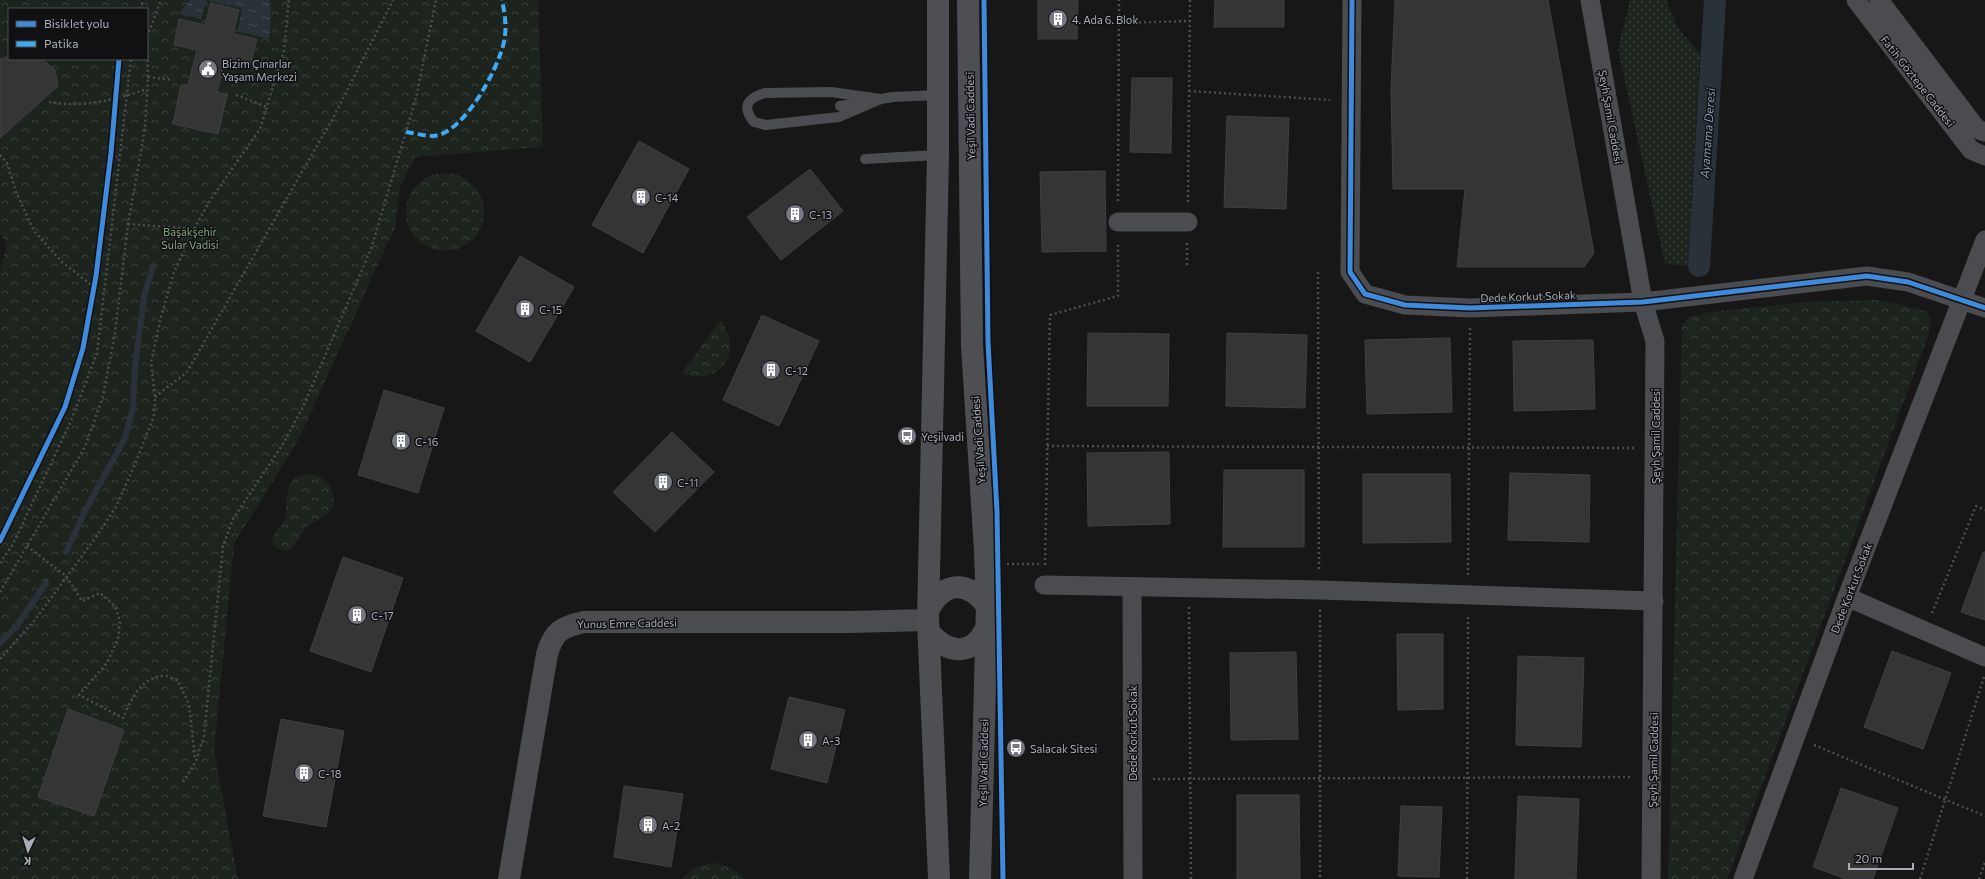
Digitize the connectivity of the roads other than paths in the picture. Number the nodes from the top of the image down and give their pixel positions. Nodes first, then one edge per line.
1 (938, 0) edge
2 (968, 0) edge
3 (1352, 0) edge
4 (1590, 0) edge
5 (1879, 0) edge
6 (1863, 3) edge
7 (938, 95) junction
8 (881, 99) junction
9 (840, 106) dead end
10 (1985, 132) edge
11 (938, 155) junction
12 (1985, 156) edge
13 (865, 159) dead end
14 (1118, 222) road end
15 (1188, 222) road end
16 (1985, 240) edge
17 (1962, 299) junction
18 (1643, 302) junction
19 (1985, 308) edge
20 (1044, 585) road end
21 (1132, 587) junction
22 (1847, 597) junction
23 (1654, 601) junction
24 (987, 616) junction
25 (929, 621) junction
26 (1985, 657) edge
27 (509, 879) edge
28 (939, 879) edge
29 (980, 879) edge
30 (1133, 879) edge
31 (1650, 879) edge
32 (1744, 879) edge

1 - 7 main road
2 - 24 main road, Yeşil Vadi Caddesi
3 - 18 street, Dede Korkut Sokak
4 - 18 street, Şeyh Şamil Caddesi
5 - 10 street, Fatih Göztepe Caddesi
6 - 12 street, Fatih Göztepe Caddesi
7 - 8 lane
7 - 11 main road
8 - 8 lane, bridge
8 - 9 lane
11 - 13 lane
11 - 25 main road
14 - 15 street
16 - 17 street
17 - 18 street, Dede Korkut Sokak
17 - 19 street, Dede Korkut Sokak
17 - 22 street, Dede Korkut Sokak
18 - 23 street, Şeyh Şamil Caddesi
20 - 21 street
21 - 23 street
21 - 30 street, Dede Korkut Sokak
22 - 26 street
22 - 32 street, Dede Korkut Sokak
23 - 31 street, Şeyh Şamil Caddesi
24 - 25 main road
24 - 25 main road
24 - 29 main road, Yeşil Vadi Caddesi
25 - 27 street, Yunus Emre Caddesi
25 - 28 main road

